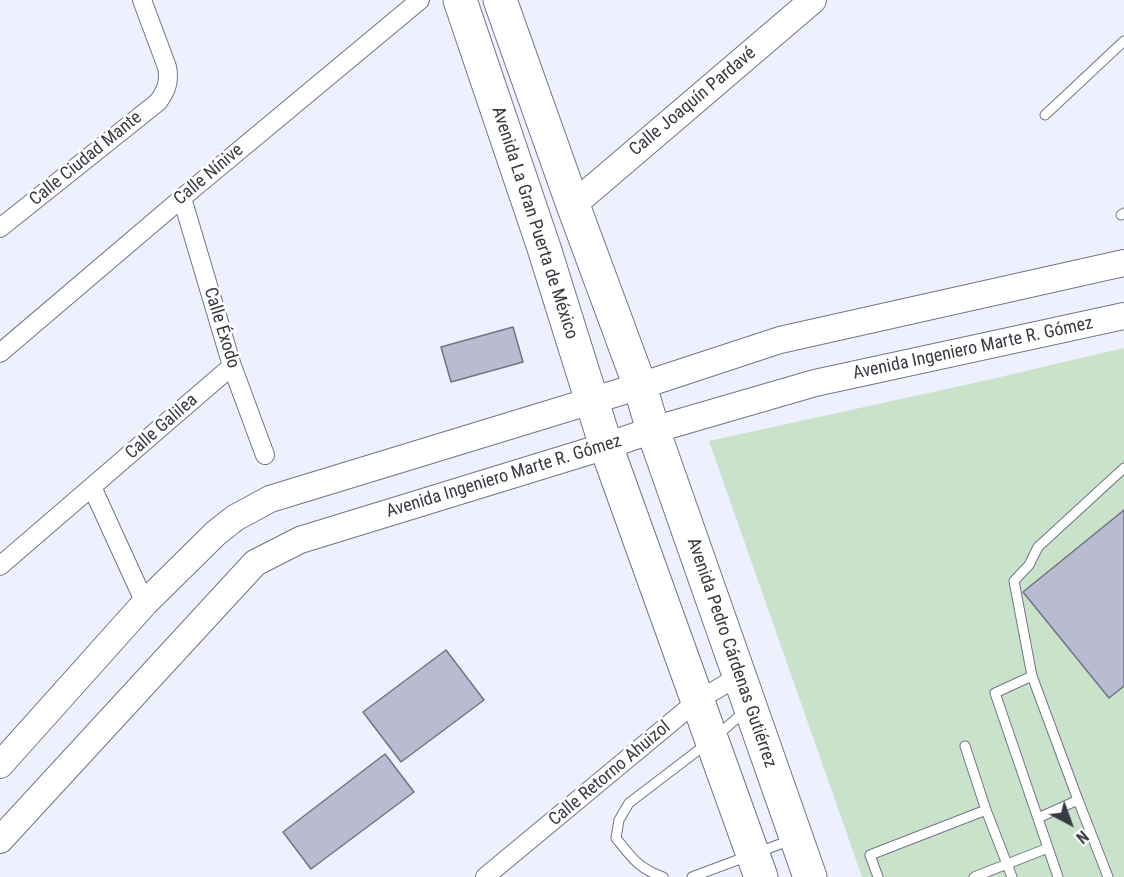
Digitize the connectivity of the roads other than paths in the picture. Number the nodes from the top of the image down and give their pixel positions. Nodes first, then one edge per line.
1 (142, 0) edge
2 (420, 0) edge
3 (460, 0) edge
4 (500, 0) edge
5 (813, 0) edge
6 (1124, 41) edge
7 (1045, 115) dead end
8 (182, 198) junction
9 (573, 205) junction
10 (0, 228) edge
11 (1124, 263) edge
12 (1124, 316) edge
13 (0, 353) edge
14 (232, 366) junction
15 (640, 386) junction
16 (592, 400) junction
17 (653, 430) junction
18 (606, 446) junction
19 (265, 455) dead end
20 (1124, 468) edge
21 (92, 487) junction
22 (0, 566) edge
23 (145, 603) junction
24 (739, 676) junction
25 (1032, 676) junction
26 (698, 701) junction
27 (751, 707) junction
28 (712, 739) junction
29 (965, 746) dead end
30 (0, 765) edge
31 (1078, 800) junction
32 (987, 810) junction
33 (1038, 818) junction
34 (796, 838) junction
35 (0, 840) edge
36 (1048, 848) junction
37 (1006, 863) junction
38 (757, 866) edge
39 (485, 877) edge
40 (663, 877) edge
41 (693, 877) edge
42 (810, 877) edge
43 (878, 877) edge
44 (974, 877) edge
45 (1011, 877) edge
46 (1058, 877) edge
47 (1108, 877) edge

1 - 10 street, Calle Ciudad Mante
2 - 8 street, Calle Nínive
3 - 16 highway, Avenida La Gran Puerta de México
4 - 9 highway
5 - 9 main road, Calle Joaquín Pardavé
6 - 7 lane
8 - 13 street, Calle Nínive
8 - 14 street, Calle Éxodo
9 - 15 highway
11 - 15 main road
12 - 17 main road, Avenida Ingeniero Marte R. Gómez
14 - 19 street, Calle Éxodo
14 - 21 street, Calle Galilea
15 - 16 main road
15 - 17 highway
16 - 18 highway, Avenida La Gran Puerta de México
16 - 23 main road
17 - 18 main road, Avenida Ingeniero Marte R. Gómez
17 - 24 highway, Avenida Pedro Cárdenas Gutiérrez
18 - 26 highway
18 - 35 main road, Avenida Ingeniero Marte R. Gómez
20 - 25 lane
21 - 22 street, Calle Galilea
21 - 23 street
23 - 30 main road
24 - 26 street, Calle Retorno Ahuizol
24 - 27 highway, Avenida Pedro Cárdenas Gutiérrez
25 - 31 lane
25 - 33 lane
26 - 28 highway
26 - 39 street, Calle Retorno Ahuizol
27 - 28 lane
27 - 34 highway, Avenida Pedro Cárdenas Gutiérrez
28 - 38 highway
28 - 40 lane
29 - 32 lane
31 - 33 lane
31 - 47 lane
32 - 37 lane
32 - 43 lane
33 - 36 lane
34 - 38 lane
34 - 42 highway, Avenida Pedro Cárdenas Gutiérrez
36 - 37 lane
36 - 46 lane
37 - 44 lane
37 - 45 lane
38 - 41 lane

